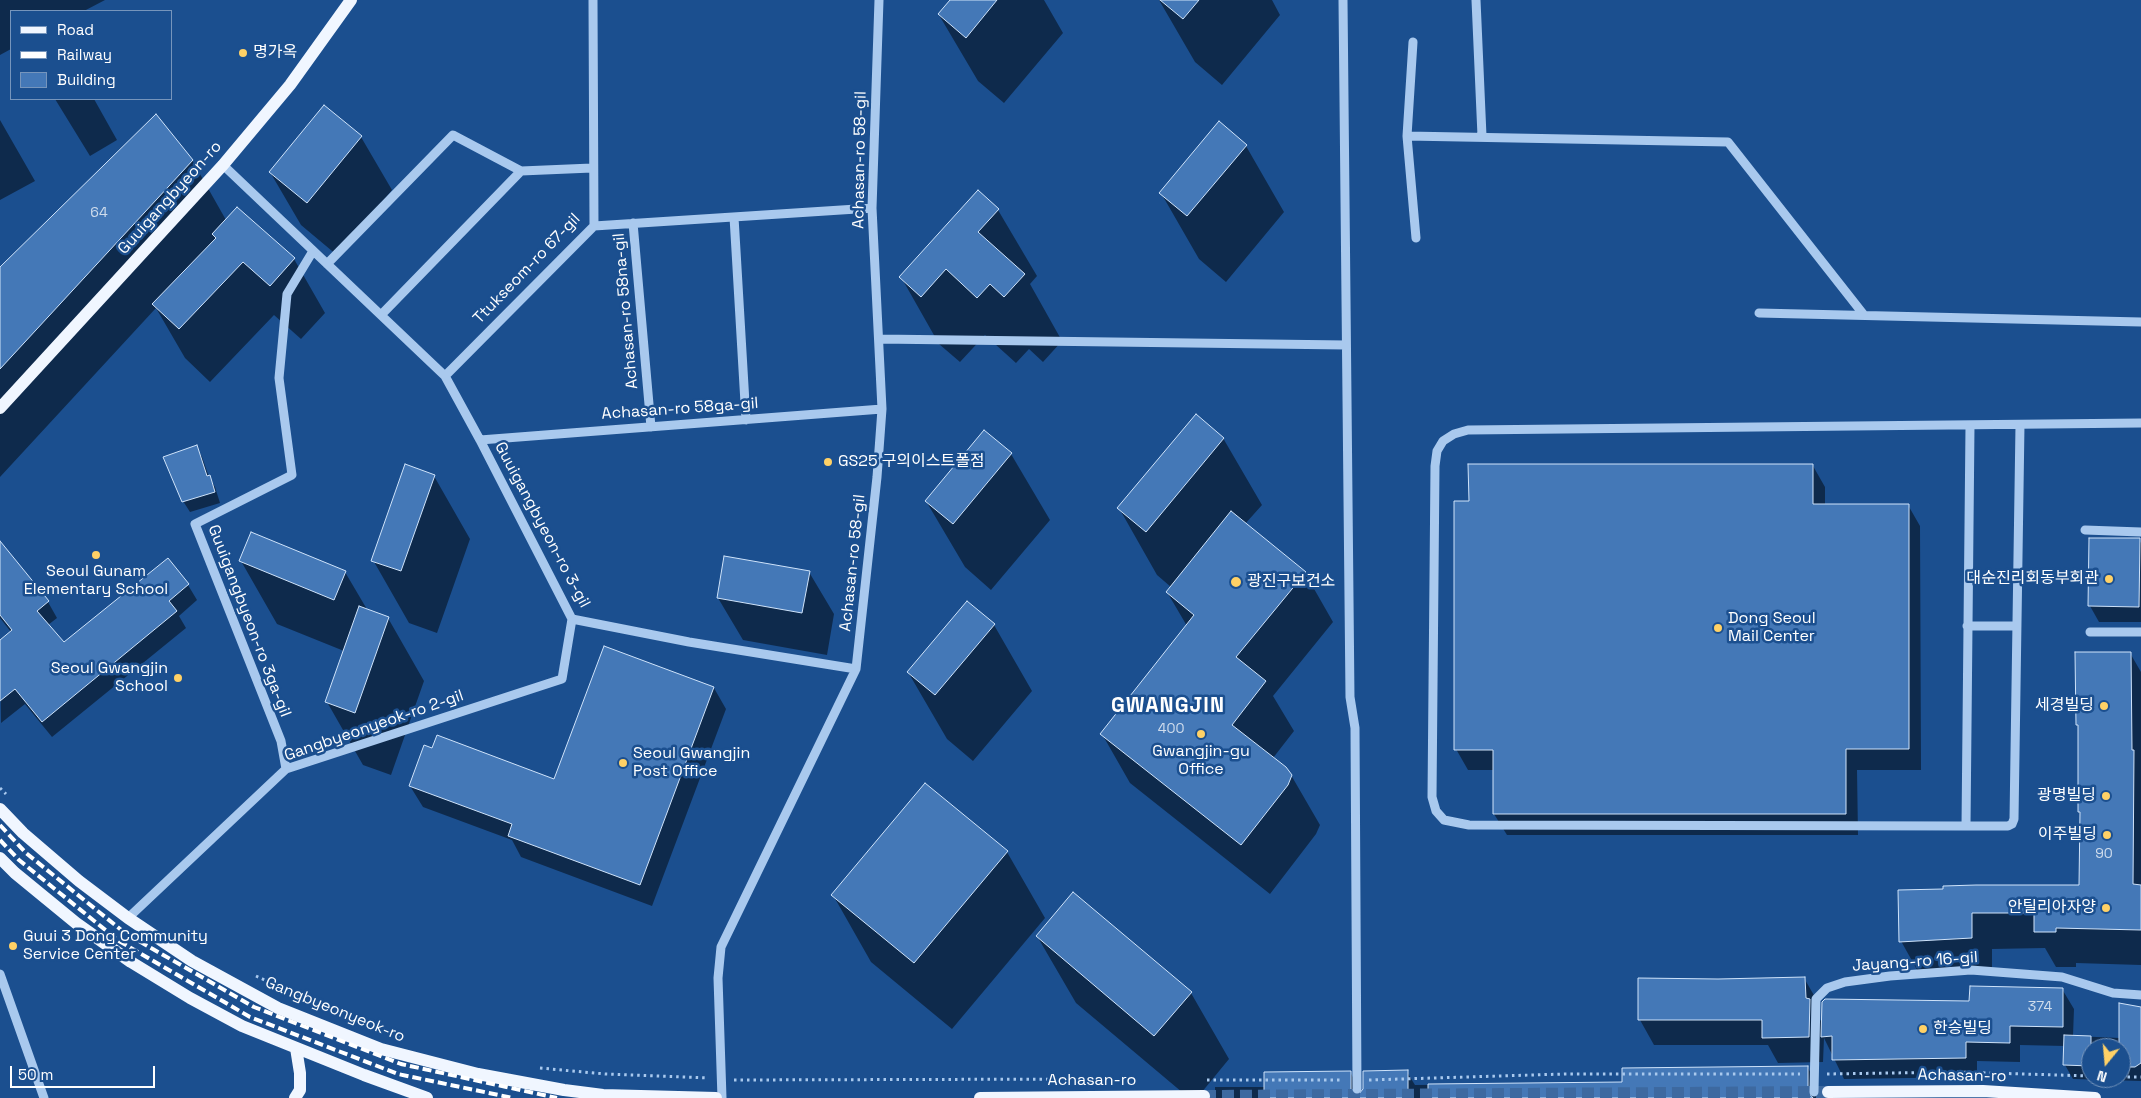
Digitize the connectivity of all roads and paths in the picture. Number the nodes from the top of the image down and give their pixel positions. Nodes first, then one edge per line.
1 (351, 0) edge
2 (593, 0) edge
3 (878, 0) edge
4 (1343, 0) edge
5 (1476, 0) edge
6 (1413, 42) dead end
7 (1406, 136) junction
8 (1482, 136) junction
9 (223, 165) junction
10 (592, 168) junction
11 (521, 171) junction
12 (872, 208) junction
13 (734, 217) junction
14 (633, 223) junction
15 (594, 226) junction
16 (1416, 238) dead end
17 (313, 251) junction
18 (327, 264) junction
19 (1759, 313) dead end
20 (381, 316) junction
21 (1864, 316) junction
22 (2141, 322) edge
23 (879, 339) junction
24 (1346, 345) junction
25 (445, 376) junction
26 (0, 408) edge
27 (882, 409) junction
28 (746, 420) junction
29 (2141, 423) edge
30 (2020, 425) junction
31 (1970, 426) junction
32 (651, 427) junction
33 (480, 440) junction
34 (2085, 530) dead end
35 (2141, 532) edge
36 (572, 619) junction
37 (1967, 626) junction
38 (2016, 626) junction
39 (2090, 632) dead end
40 (2141, 632) edge
41 (856, 669) junction
42 (286, 769) junction
43 (0, 788) edge
44 (6, 795) dead end
45 (0, 809) edge
46 (1966, 826) junction
47 (0, 858) edge
48 (128, 918) junction
49 (0, 974) edge
50 (253, 975) dead end
51 (2141, 995) edge
52 (324, 1008) dead end
53 (378, 1029) dead end
54 (405, 1037) dead end
55 (296, 1048) junction
56 (531, 1067) dead end
57 (1815, 1074) junction
58 (2081, 1076) edge
59 (721, 1079) junction
60 (1100, 1079) dead end
61 (1207, 1080) dead end
62 (1357, 1085) junction
63 (1814, 1092) dead end
64 (1828, 1092) tunnel mouth
65 (597, 1096) edge
66 (1204, 1096) dead end
67 (1149, 1097) edge
68 (44, 1098) edge
69 (295, 1098) edge
70 (427, 1098) edge
71 (716, 1098) edge
72 (722, 1098) edge
73 (980, 1098) edge
74 (2095, 1098) edge

1 - 9 main road, Guuigangbyeon-ro
2 - 10 street, Ttukseom-ro 67-gil
3 - 12 street, Achasan-ro 58-gil
4 - 24 street
5 - 8 street
6 - 7 street
7 - 8 street
7 - 16 street
8 - 21 street
9 - 17 street, Guuigangbyeon-ro 3-gil
9 - 26 main road, Guuigangbyeon-ro
10 - 11 street
10 - 15 street, Ttukseom-ro 67-gil
11 - 18 street
11 - 20 street
12 - 13 street, Achasan-ro 58na-gil
12 - 23 street, Achasan-ro 58-gil
13 - 14 street, Achasan-ro 58na-gil
13 - 28 street
14 - 15 street, Achasan-ro 58na-gil
14 - 32 street, Achasan-ro 58na-gil
15 - 25 street, Ttukseom-ro 67-gil
17 - 18 street, Guuigangbyeon-ro 3-gil
17 - 42 street, Guuigangbyeon-ro 3ga-gil
18 - 20 street, Guuigangbyeon-ro 3-gil
19 - 21 street
20 - 25 street, Guuigangbyeon-ro 3-gil
21 - 22 street
23 - 24 street
23 - 27 street, Achasan-ro 58-gil
24 - 62 street
25 - 33 street, Guuigangbyeon-ro 3-gil
27 - 28 street, Achasan-ro 58ga-gil
27 - 41 street, Achasan-ro 58-gil
28 - 32 street, Achasan-ro 58ga-gil
29 - 30 street
30 - 31 street
30 - 38 street
31 - 37 street
31 - 46 street
32 - 33 street, Achasan-ro 58ga-gil
33 - 36 street, Guuigangbyeon-ro 3-gil
34 - 35 street
36 - 41 street, Guuigangbyeon-ro 3-gil
36 - 42 street, Gangbyeonyeok-ro 2-gil
37 - 38 street
37 - 46 street
38 - 46 street
39 - 40 street
41 - 59 street, Achasan-ro 58-gil
42 - 48 street, Gangbyeonyeok-ro 2-gil
43 - 44 path
45 - 48 main road, Gangbyeonyeok-ro
47 - 55 main road
48 - 65 main road, Gangbyeonyeok-ro
49 - 68 street
50 - 52 path
51 - 57 street, Jayang-ro 16-gil
53 - 54 path
55 - 69 main road
55 - 70 main road
56 - 59 path
57 - 58 path
57 - 62 path
57 - 63 street, Jayang-ro 16-gil
59 - 60 path
59 - 72 street, Achasan-ro 58-gil
61 - 62 path
64 - 74 main road, Achasan-ro
65 - 71 main road, Gangbyeonyeok-ro
66 - 67 main road, Achasan-ro
67 - 73 main road, Achasan-ro

